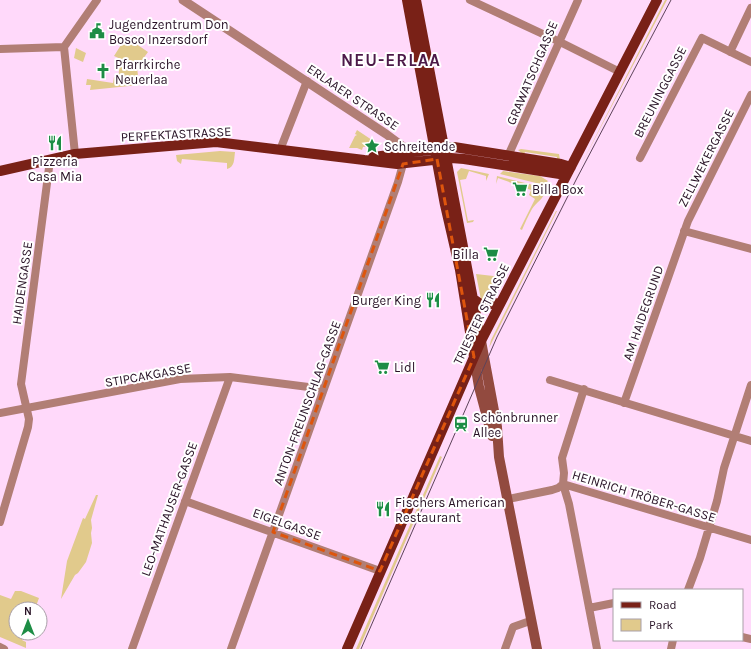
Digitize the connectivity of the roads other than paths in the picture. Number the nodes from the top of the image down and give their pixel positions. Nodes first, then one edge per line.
1 (97, 0) edge
2 (183, 0) edge
3 (407, 0) edge
4 (416, 0) edge
5 (470, 0) edge
6 (578, 0) edge
7 (657, 0) edge
8 (751, 8) edge
9 (560, 42) junction
10 (64, 47) junction
11 (0, 49) edge
12 (730, 52) junction
13 (751, 62) edge
14 (620, 72) junction
15 (307, 82) junction
16 (751, 96) edge
17 (280, 150) junction
18 (75, 154) junction
19 (408, 154) junction
20 (441, 154) junction
21 (508, 156) junction
22 (354, 158) junction
23 (640, 158) dead end
24 (50, 160) junction
25 (403, 164) junction
26 (0, 171) edge
27 (569, 171) junction
28 (684, 231) junction
29 (751, 249) edge
30 (475, 300) junction
31 (500, 303) junction
32 (481, 341) junction
33 (474, 357) junction
34 (230, 377) junction
35 (550, 380) dead end
36 (751, 385) edge
37 (324, 388) junction
38 (584, 389) junction
39 (624, 403) junction
40 (26, 409) junction
41 (0, 413) edge
42 (734, 436) junction
43 (751, 441) edge
44 (499, 457) junction
45 (563, 484) junction
46 (508, 499) junction
47 (185, 501) junction
48 (0, 522) edge
49 (708, 528) junction
50 (273, 532) junction
51 (751, 540) edge
52 (380, 571) junction
53 (688, 589) edge
54 (613, 603) edge
55 (589, 608) junction
56 (530, 621) junction
57 (0, 647) edge
58 (4, 649) edge
59 (132, 649) edge
60 (231, 649) edge
61 (346, 649) edge
62 (505, 649) edge
63 (537, 649) edge
64 (597, 649) edge

1 - 10 street
2 - 15 street, ERLAAER STRASSE
3 - 20 main road
4 - 20 main road
5 - 9 street
6 - 9 street, GRAWATSCHGASSE
7 - 14 main road, TRIESTER STRASSE
8 - 12 street
9 - 14 street
9 - 21 street, GRAWATSCHGASSE
10 - 11 street
10 - 18 street
12 - 13 street
12 - 23 street, BREUNINGGASSE
14 - 27 main road, TRIESTER STRASSE
15 - 17 street
15 - 19 street, ERLAAER STRASSE
16 - 28 street, ZELLWEKERGASSE
17 - 18 main road, PERFEKTASTRASSE
17 - 22 main road, PERFEKTASTRASSE
18 - 24 main road, PERFEKTASTRASSE
19 - 20 main road
19 - 22 main road, PERFEKTASTRASSE
20 - 21 main road
20 - 25 main road
20 - 27 main road
20 - 30 main road
20 - 33 main road
21 - 27 main road
22 - 25 main road, PERFEKTASTRASSE
24 - 26 main road, PERFEKTASTRASSE
24 - 40 street, HAIDENGASSE
25 - 37 street, ANTON-FREUNSCHLAG-GASSE
27 - 31 main road, TRIESTER STRASSE
28 - 29 street
28 - 39 street, AM HAIDEGRUND
30 - 31 main road
30 - 32 main road
31 - 32 main road, TRIESTER STRASSE
32 - 33 main road, TRIESTER STRASSE
32 - 44 main road
33 - 44 main road
33 - 52 main road, TRIESTER STRASSE
34 - 37 street, STIPCAKGASSE
34 - 40 street, STIPCAKGASSE
34 - 47 street, LEO-MATHAUSER-GASSE
35 - 38 street
36 - 42 street
37 - 50 street, ANTON-FREUNSCHLAG-GASSE
38 - 39 street
38 - 45 street
39 - 42 street
40 - 41 street, STIPCAKGASSE
40 - 48 street, HAIDENGASSE
42 - 43 street
42 - 49 street
44 - 46 main road
45 - 46 street, HEINRICH TRÖBER-GASSE
45 - 49 street, HEINRICH TRÖBER-GASSE
45 - 55 street
46 - 56 main road
47 - 50 street, EIGELGASSE
47 - 59 street, LEO-MATHAUSER-GASSE
49 - 51 street, HEINRICH TRÖBER-GASSE
49 - 53 street
50 - 52 street, EIGELGASSE
50 - 60 street, ANTON-FREUNSCHLAG-GASSE
52 - 61 main road, TRIESTER STRASSE
54 - 55 street
55 - 64 street
56 - 62 street
56 - 63 main road
57 - 58 street

